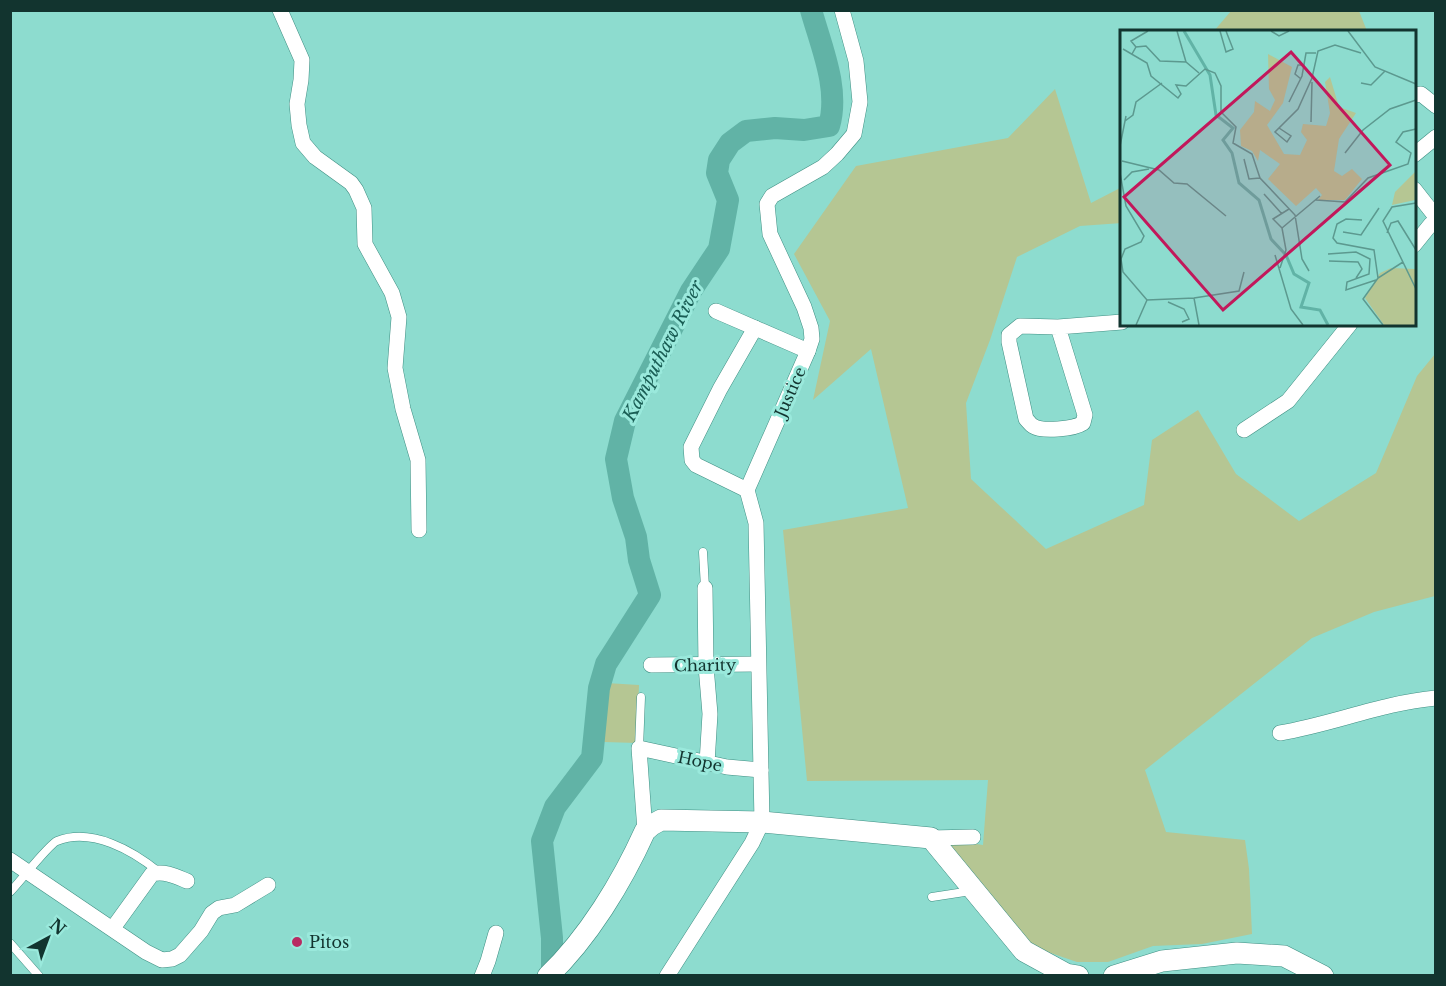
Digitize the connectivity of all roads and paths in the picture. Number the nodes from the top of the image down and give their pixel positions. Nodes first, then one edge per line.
1 (280, 10) edge
2 (842, 10) edge
3 (1416, 95) edge
4 (1436, 106) edge
5 (1436, 137) edge
6 (1416, 153) edge
7 (1416, 192) edge
8 (1434, 221) edge
9 (1416, 231) edge
10 (1416, 243) edge
11 (716, 312) dead end
12 (1120, 322) edge
13 (1348, 326) edge
14 (1058, 327) junction
15 (755, 328) junction
16 (808, 351) junction
17 (1244, 430) dead end
18 (747, 490) junction
19 (419, 530) dead end
20 (703, 552) dead end
21 (705, 588) joint
22 (758, 664) junction
23 (651, 665) dead end
24 (706, 666) junction
25 (641, 697) dead end
26 (1436, 698) edge
27 (1280, 733) dead end
28 (639, 748) junction
29 (707, 763) junction
30 (761, 770) junction
31 (762, 822) junction
32 (645, 831) junction
33 (973, 837) dead end
34 (931, 838) junction
35 (10, 860) edge
36 (30, 871) junction
37 (160, 872) junction
38 (187, 881) dead end
39 (268, 885) dead end
40 (976, 891) junction
41 (10, 892) edge
42 (932, 897) dead end
43 (113, 928) junction
44 (496, 933) dead end
45 (10, 943) edge
46 (39, 975) edge
47 (482, 975) edge
48 (548, 975) edge
49 (668, 975) edge
50 (1078, 975) edge
51 (1114, 975) edge
52 (1323, 975) edge

1 - 19 street
2 - 16 street, Justice
3 - 4 street
5 - 6 street
7 - 8 street
8 - 9 street
8 - 10 street
11 - 15 street
12 - 14 street
13 - 17 street
14 - 14 street
15 - 16 street
15 - 18 street
16 - 18 street, Justice
18 - 22 street
20 - 21 lane
21 - 24 street
22 - 24 street, Charity
22 - 30 street
23 - 24 street, Charity
24 - 29 street
25 - 28 lane
26 - 27 street
28 - 29 street, Hope
28 - 32 street
29 - 30 street, Hope
30 - 31 street
31 - 32 street
31 - 34 street
31 - 49 street
32 - 48 street
33 - 34 street
34 - 40 street
35 - 36 street
36 - 37 lane
36 - 41 lane
36 - 43 street
37 - 38 street
37 - 43 street
39 - 43 street
40 - 42 lane
40 - 50 street
44 - 47 street
45 - 46 lane
51 - 52 street

